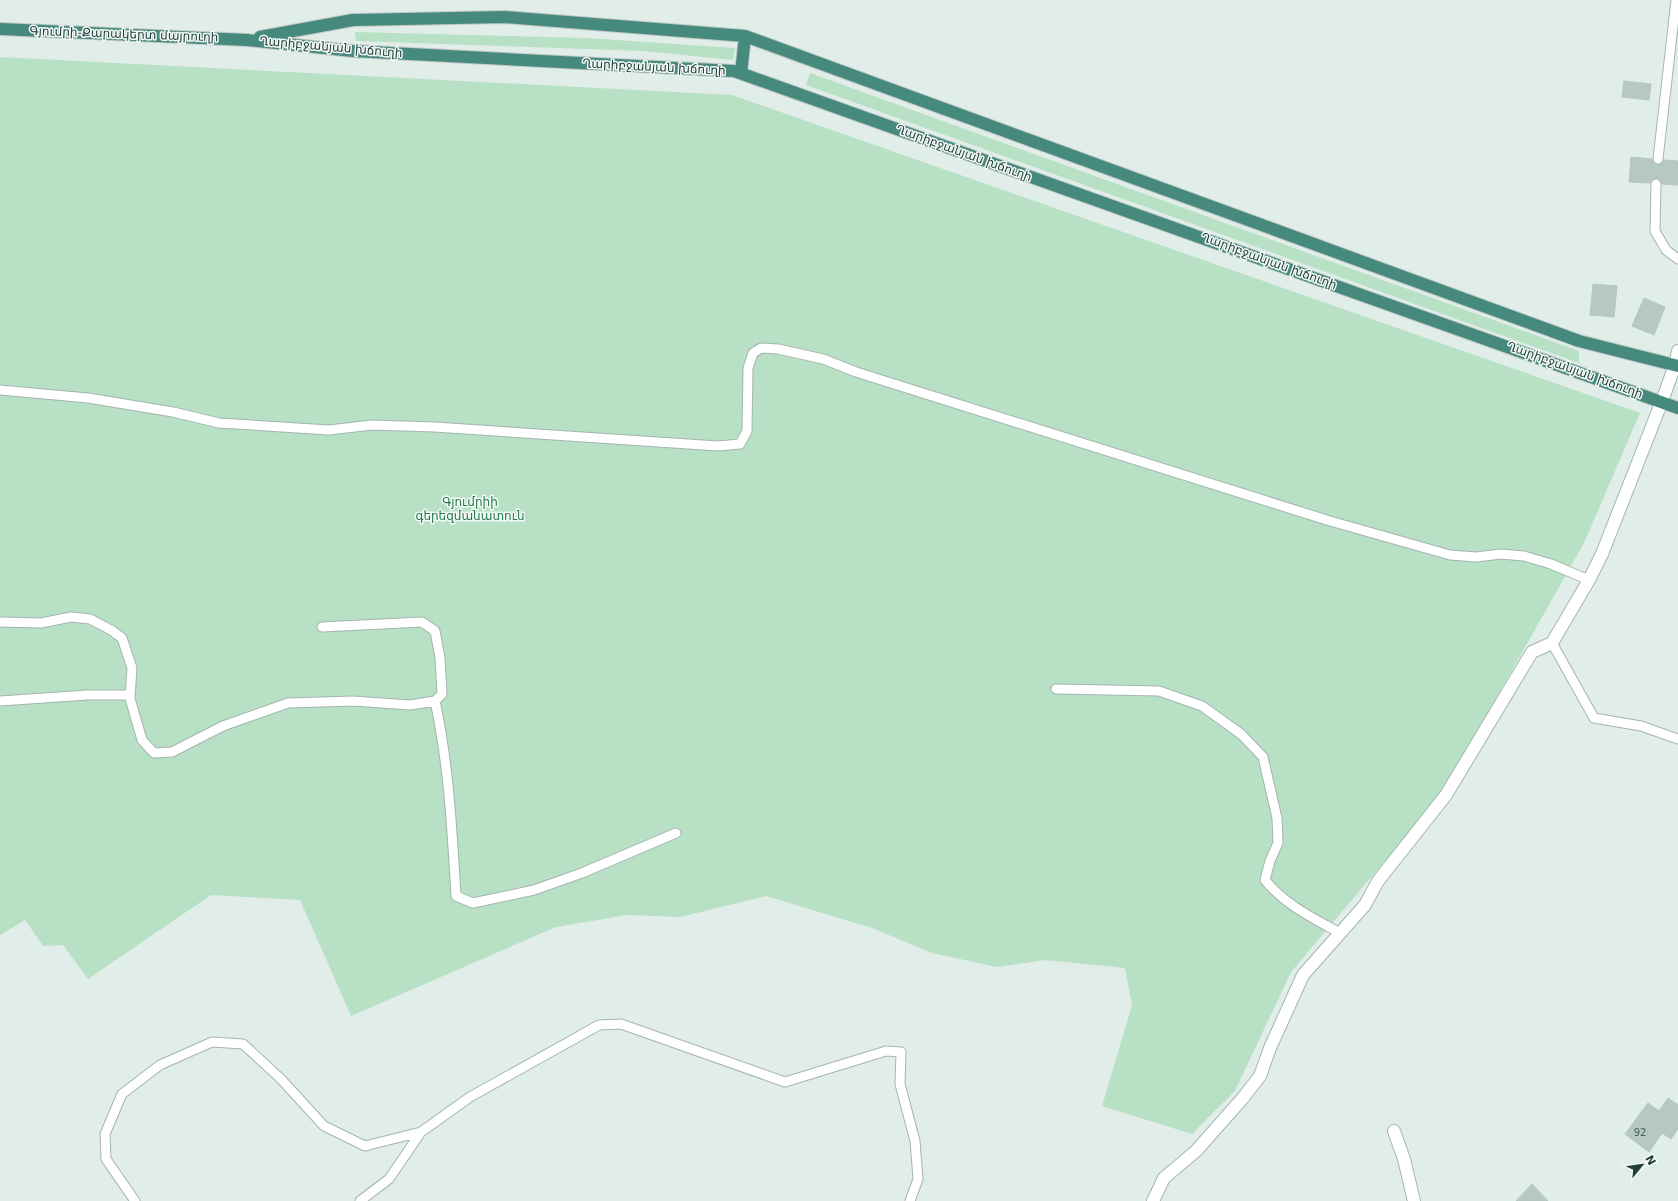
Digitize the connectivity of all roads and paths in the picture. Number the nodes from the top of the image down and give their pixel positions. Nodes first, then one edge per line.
1 (1676, 0) edge
2 (0, 29) edge
3 (745, 36) junction
4 (248, 40) junction
5 (741, 73) junction
6 (1658, 159) dead end
7 (1656, 184) dead end
8 (1678, 259) edge
9 (1678, 351) edge
10 (1677, 366) edge
11 (0, 390) edge
12 (1662, 401) junction
13 (1678, 408) edge
14 (1589, 580) junction
15 (0, 622) edge
16 (322, 628) dead end
17 (1552, 642) junction
18 (1056, 689) dead end
19 (130, 698) junction
20 (0, 701) edge
21 (435, 701) junction
22 (1678, 739) edge
23 (676, 833) dead end
24 (1340, 933) junction
25 (1394, 1131) dead end
26 (421, 1132) junction
27 (135, 1201) edge
28 (360, 1201) edge
29 (910, 1201) edge
30 (1152, 1201) edge
31 (1414, 1201) edge

1 - 6 lane
2 - 4 highway, Գյումրի-Քարակերտ մայրուղի
3 - 4 highway, Ղարիբջանյան խճուղի
3 - 5 highway
3 - 10 highway, Ղարիբջանյան խճուղի
4 - 5 highway, Ղարիբջանյան խճուղի
5 - 12 highway, Ղարիբջանյան խճուղի
7 - 8 lane
9 - 10 street
10 - 12 street
11 - 14 lane
12 - 13 highway, Ղարիբջանյան խճուղի
12 - 14 street
14 - 17 street
15 - 19 lane
16 - 21 lane
17 - 22 lane
17 - 24 street
18 - 24 lane
19 - 20 lane
19 - 21 lane
21 - 23 lane
24 - 30 street
25 - 31 street
26 - 27 lane
26 - 28 lane
26 - 29 lane

